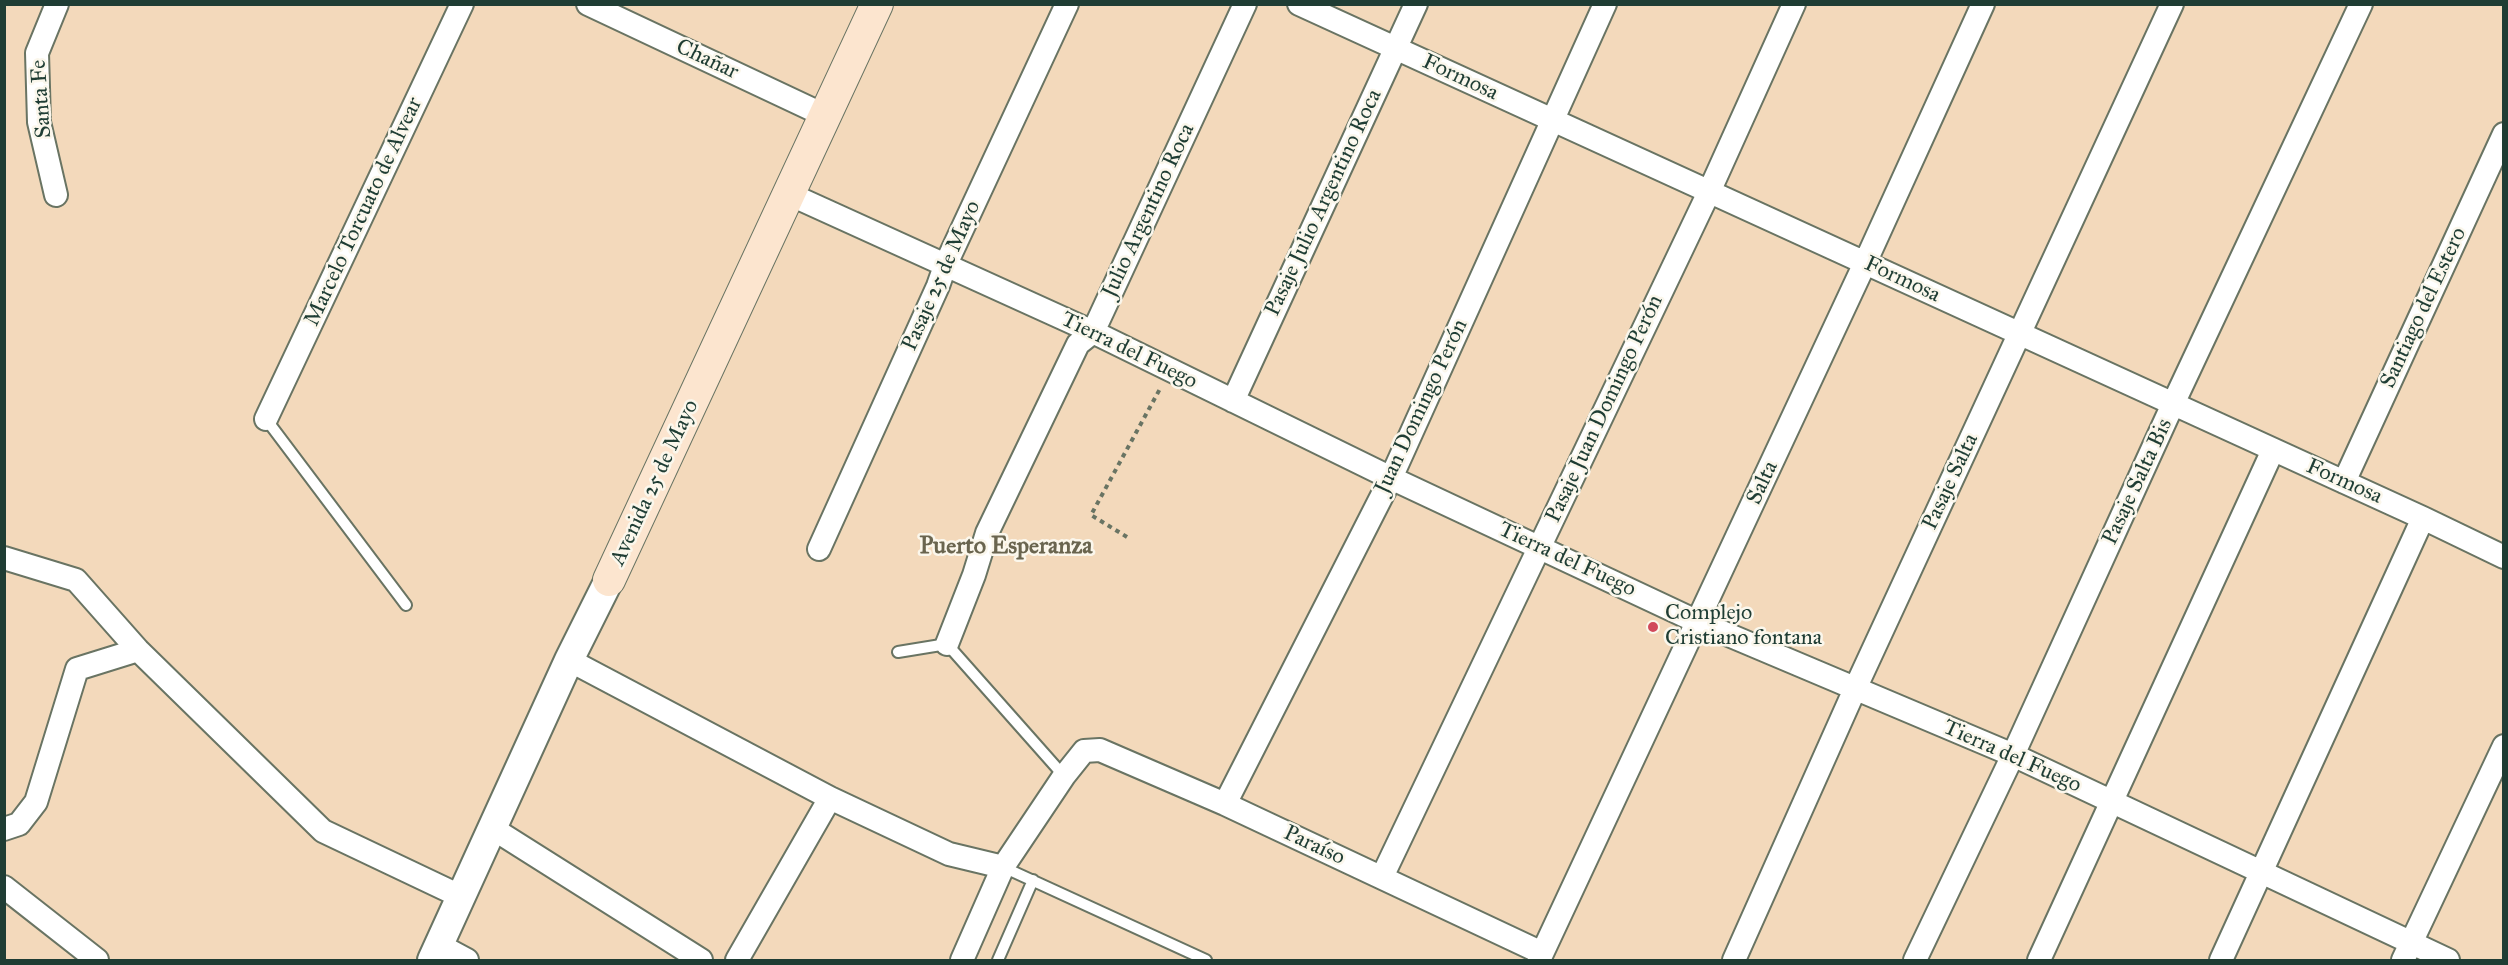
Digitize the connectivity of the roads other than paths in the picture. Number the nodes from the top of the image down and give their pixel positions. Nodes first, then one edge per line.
1 (57, 4) edge
2 (462, 4) edge
3 (588, 4) edge
4 (878, 4) edge
5 (1067, 4) edge
6 (1245, 4) edge
7 (1299, 4) edge
8 (1416, 4) edge
9 (1605, 4) edge
10 (1794, 4) edge
11 (1983, 4) edge
12 (2172, 4) edge
13 (2361, 4) edge
14 (1395, 49) junction
15 (826, 116) junction
16 (1552, 120) junction
17 (2504, 134) edge
18 (1709, 192) junction
19 (789, 194) junction
20 (56, 195) dead end
21 (1865, 263) junction
22 (945, 266) junction
23 (1093, 332) junction
24 (2020, 334) junction
25 (1233, 401) junction
26 (2173, 404) junction
27 (266, 418) joint
28 (2273, 450) junction
29 (1391, 478) junction
30 (2344, 482) junction
31 (2423, 518) junction
32 (1540, 546) junction
33 (819, 549) dead end
34 (2504, 557) edge
35 (4, 558) edge
36 (609, 580) joint
37 (406, 605) dead end
38 (1698, 622) junction
39 (947, 644) junction
40 (138, 650) junction
41 (898, 652) dead end
42 (568, 660) junction
43 (1855, 689) junction
44 (2504, 746) edge
45 (2013, 755) junction
46 (1064, 776) junction
47 (830, 798) junction
48 (2110, 801) junction
49 (1225, 804) junction
50 (492, 828) junction
51 (4, 829) edge
52 (1003, 867) junction
53 (2261, 873) junction
54 (1382, 877) junction
55 (1033, 880) junction
56 (4, 887) edge
57 (462, 897) junction
58 (2407, 952) edge
59 (435, 953) edge
60 (1540, 957) edge
61 (97, 960) edge
62 (467, 960) edge
63 (700, 960) edge
64 (737, 960) edge
65 (962, 960) edge
66 (998, 960) edge
67 (1206, 960) edge
68 (1734, 960) edge
69 (1915, 960) edge
70 (2039, 960) edge
71 (2221, 960) edge
72 (2448, 960) edge

1 - 20 street, Santa Fe
2 - 27 street, Marcelo Torcuato de Alvear
3 - 15 street, Chañar
4 - 15 main road, Avenida 25 de Mayo
5 - 22 street, Pasaje 25 de Mayo
6 - 23 street, Julio Argentino Roca
7 - 14 street, Formosa
8 - 14 street, Pasaje Julio Argentino Roca
9 - 16 street, Juan Domingo Perón
10 - 18 street, Pasaje Juan Domingo Perón
11 - 21 street, Salta
12 - 24 street, Pasaje Salta
13 - 26 street, Pasaje Salta Bis
14 - 16 street, Formosa
14 - 25 street, Pasaje Julio Argentino Roca
15 - 19 main road, Avenida 25 de Mayo
16 - 18 street, Formosa
16 - 29 street, Juan Domingo Perón
17 - 30 street, Santiago del Estero
18 - 21 street, Formosa
18 - 32 street, Pasaje Juan Domingo Perón
19 - 22 street, Tierra del Fuego
19 - 36 main road, Avenida 25 de Mayo
21 - 24 street, Formosa
21 - 38 street, Salta
22 - 23 street, Tierra del Fuego
22 - 33 street, Pasaje 25 de Mayo
23 - 25 street, Tierra del Fuego
23 - 39 street, Julio Argentino Roca
24 - 26 street, Formosa
24 - 43 street, Pasaje Salta
25 - 29 street, Tierra del Fuego
26 - 28 street, Formosa
26 - 45 street, Pasaje Salta Bis
27 - 37 lane
28 - 30 street, Formosa
28 - 48 street
29 - 32 street, Tierra del Fuego
29 - 49 street, Juan Domingo Perón
30 - 31 street, Formosa
31 - 34 street, Formosa
31 - 53 street
32 - 38 street, Tierra del Fuego
32 - 54 street, Pasaje Juan Domingo Perón
35 - 40 street
36 - 42 street, Avenida 25 de Mayo
38 - 43 street, Tierra del Fuego
38 - 60 street, Salta
39 - 41 lane
39 - 46 lane
40 - 51 street
40 - 57 street
42 - 47 street
42 - 50 street, Avenida 25 de Mayo
43 - 45 street, Tierra del Fuego
43 - 68 street, Pasaje Salta
44 - 58 street
45 - 48 street, Tierra del Fuego
45 - 69 street, Pasaje Salta Bis
46 - 49 street, Paraíso
46 - 52 street
47 - 52 street
47 - 64 street
48 - 53 street, Tierra del Fuego
48 - 70 street
49 - 54 street, Paraíso
50 - 57 street, Avenida 25 de Mayo
50 - 63 street
52 - 55 lane
52 - 65 street
53 - 58 street, Tierra del Fuego
53 - 71 street
54 - 60 street, Paraíso
55 - 66 lane
55 - 67 lane
56 - 61 street
57 - 59 street, Avenida 25 de Mayo
58 - 72 street, Tierra del Fuego
59 - 62 street

